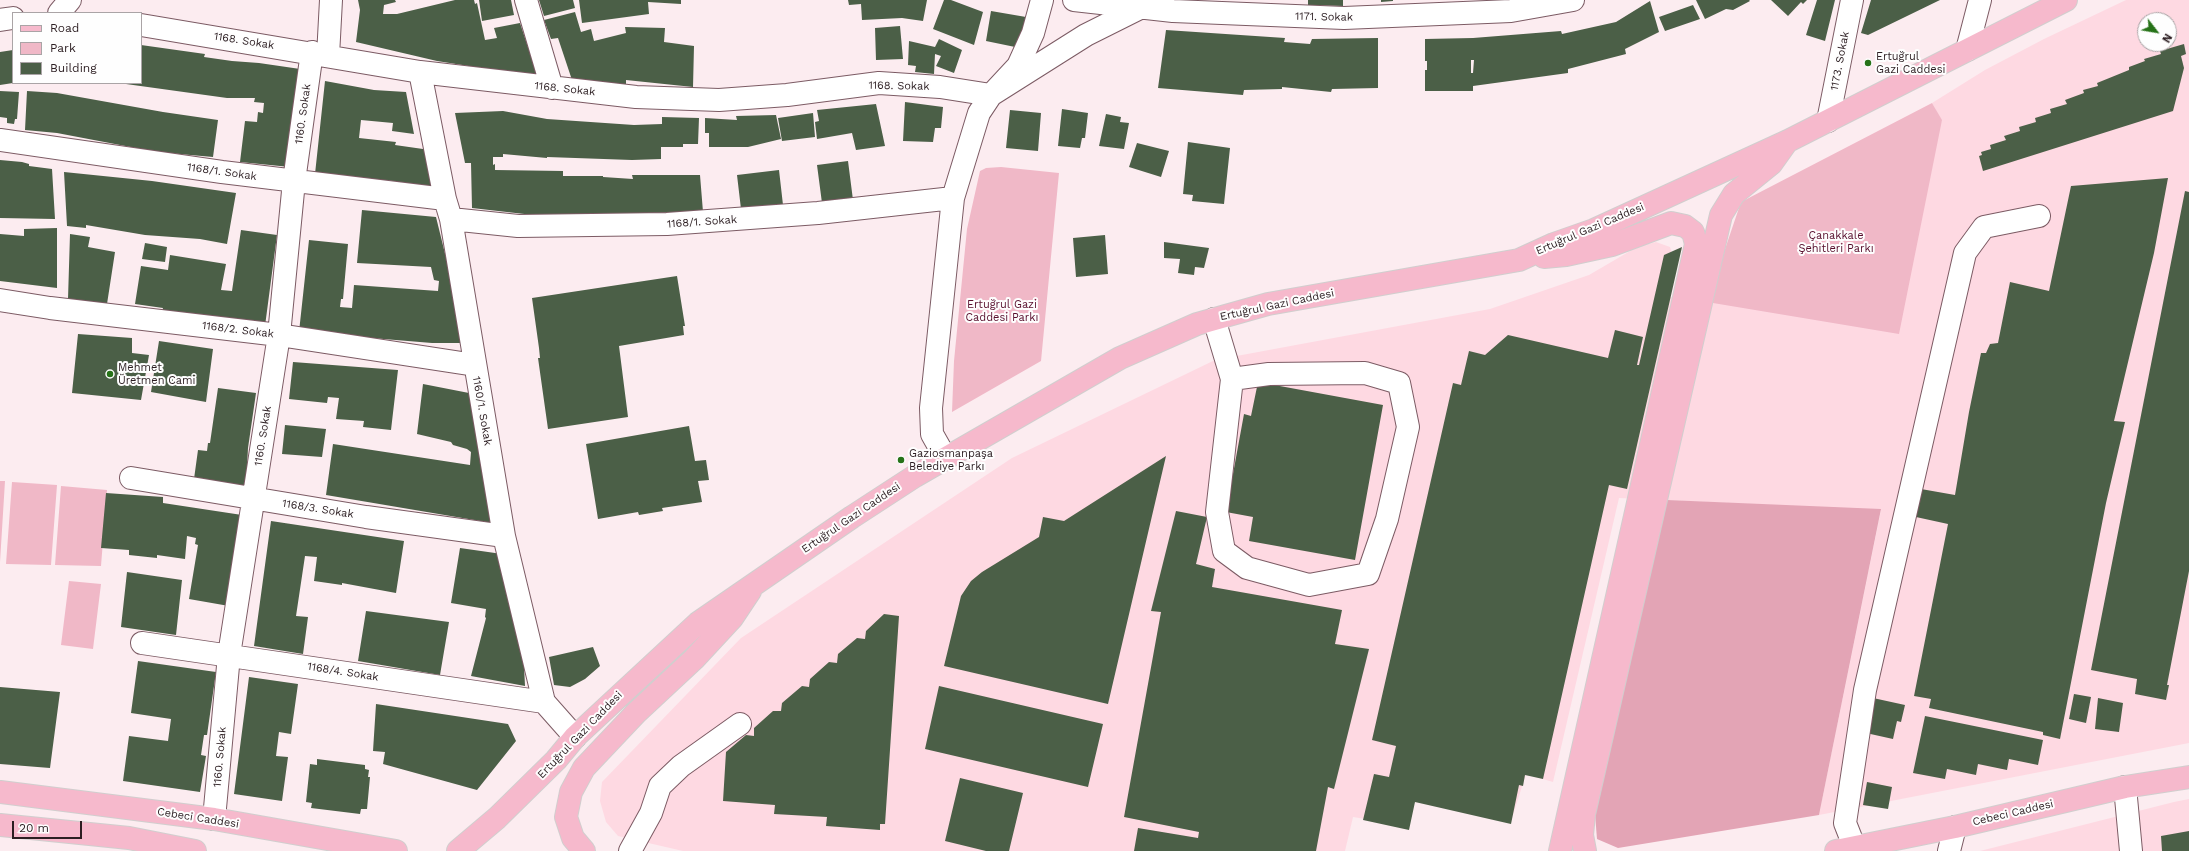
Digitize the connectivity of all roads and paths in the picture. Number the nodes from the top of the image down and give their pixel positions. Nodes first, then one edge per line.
1 (70, 0) edge
2 (331, 0) edge
3 (526, 0) edge
4 (1042, 0) edge
5 (1074, 0) edge
6 (1572, 0) edge
7 (1852, 0) edge
8 (1980, 0) edge
9 (2066, 0) edge
10 (1174, 6) edge
11 (1462, 6) edge
12 (1140, 8) junction
13 (1288, 8) edge
14 (60, 12) edge
15 (12, 18) edge
16 (0, 20) edge
17 (142, 25) edge
18 (1967, 50) junction
19 (320, 54) junction
20 (420, 72) junction
21 (552, 88) junction
22 (991, 96) junction
23 (1828, 121) junction
24 (0, 140) edge
25 (1788, 141) junction
26 (294, 181) junction
27 (953, 198) junction
28 (448, 209) junction
29 (2039, 216) dead end
30 (1519, 260) junction
31 (0, 300) edge
32 (1214, 319) junction
33 (279, 335) junction
34 (474, 365) junction
35 (1232, 379) junction
36 (945, 457) junction
37 (131, 478) dead end
38 (253, 498) junction
39 (504, 536) junction
40 (756, 583) junction
41 (142, 644) dead end
42 (229, 655) junction
43 (544, 702) junction
44 (740, 724) dead end
45 (575, 737) junction
46 (2189, 777) edge
47 (2125, 787) junction
48 (0, 792) edge
49 (214, 819) junction
50 (0, 825) edge
51 (1955, 827) junction
52 (1849, 850) edge
53 (195, 851) edge
54 (396, 851) edge
55 (458, 851) edge
56 (584, 851) edge
57 (630, 851) edge
58 (1560, 851) edge
59 (1585, 851) edge
60 (1949, 851) edge
61 (2132, 851) edge

1 - 14 street
2 - 19 street, 1160. Sokak
3 - 21 street
4 - 22 street
5 - 12 street, 1171. Sokak
6 - 11 street, 1171. Sokak
7 - 23 street, 1173. Sokak
8 - 18 street
9 - 18 main road, Ertuğrul Gazi Caddesi
10 - 12 street, 1171. Sokak
10 - 13 street, 1171. Sokak
11 - 13 street, 1171. Sokak
12 - 22 street
15 - 16 street
17 - 19 street, 1168. Sokak
18 - 23 main road, Ertuğrul Gazi Caddesi
19 - 20 street, 1168. Sokak
19 - 26 street, 1160. Sokak
20 - 21 street, 1168. Sokak
20 - 28 street, 1160/1. Sokak
21 - 22 street, 1168. Sokak
22 - 27 street
23 - 25 main road, Ertuğrul Gazi Caddesi
24 - 26 street, 1168/1. Sokak
25 - 30 main road, Ertuğrul Gazi Caddesi
25 - 59 main road
26 - 28 street, 1168/1. Sokak
26 - 33 street, 1160. Sokak
27 - 28 street, 1168/1. Sokak
27 - 36 street
28 - 34 street, 1160/1. Sokak
29 - 52 street
30 - 32 main road, Ertuğrul Gazi Caddesi
30 - 58 main road
31 - 33 street, 1168/2. Sokak
32 - 35 street
32 - 36 main road, Ertuğrul Gazi Caddesi
33 - 34 street, 1168/2. Sokak
33 - 38 street, 1160. Sokak
34 - 39 street, 1160/1. Sokak
35 - 35 street
36 - 40 main road, Ertuğrul Gazi Caddesi
37 - 38 street, 1168/3. Sokak
38 - 39 street, 1168/3. Sokak
38 - 42 street, 1160. Sokak
39 - 43 street, 1160/1. Sokak
40 - 45 main road, Ertuğrul Gazi Caddesi
40 - 56 main road
41 - 42 street, 1168/4. Sokak
42 - 43 street, 1168/4. Sokak
42 - 49 street, 1160. Sokak
43 - 45 street, 1160/1. Sokak
44 - 57 street
45 - 55 main road, Ertuğrul Gazi Caddesi
46 - 47 main road, Cebeci Caddesi
47 - 51 main road, Cebeci Caddesi
47 - 61 street
48 - 49 main road, Cebeci Caddesi
49 - 54 main road, Cebeci Caddesi
50 - 53 main road
51 - 52 main road, Cebeci Caddesi
51 - 60 street

